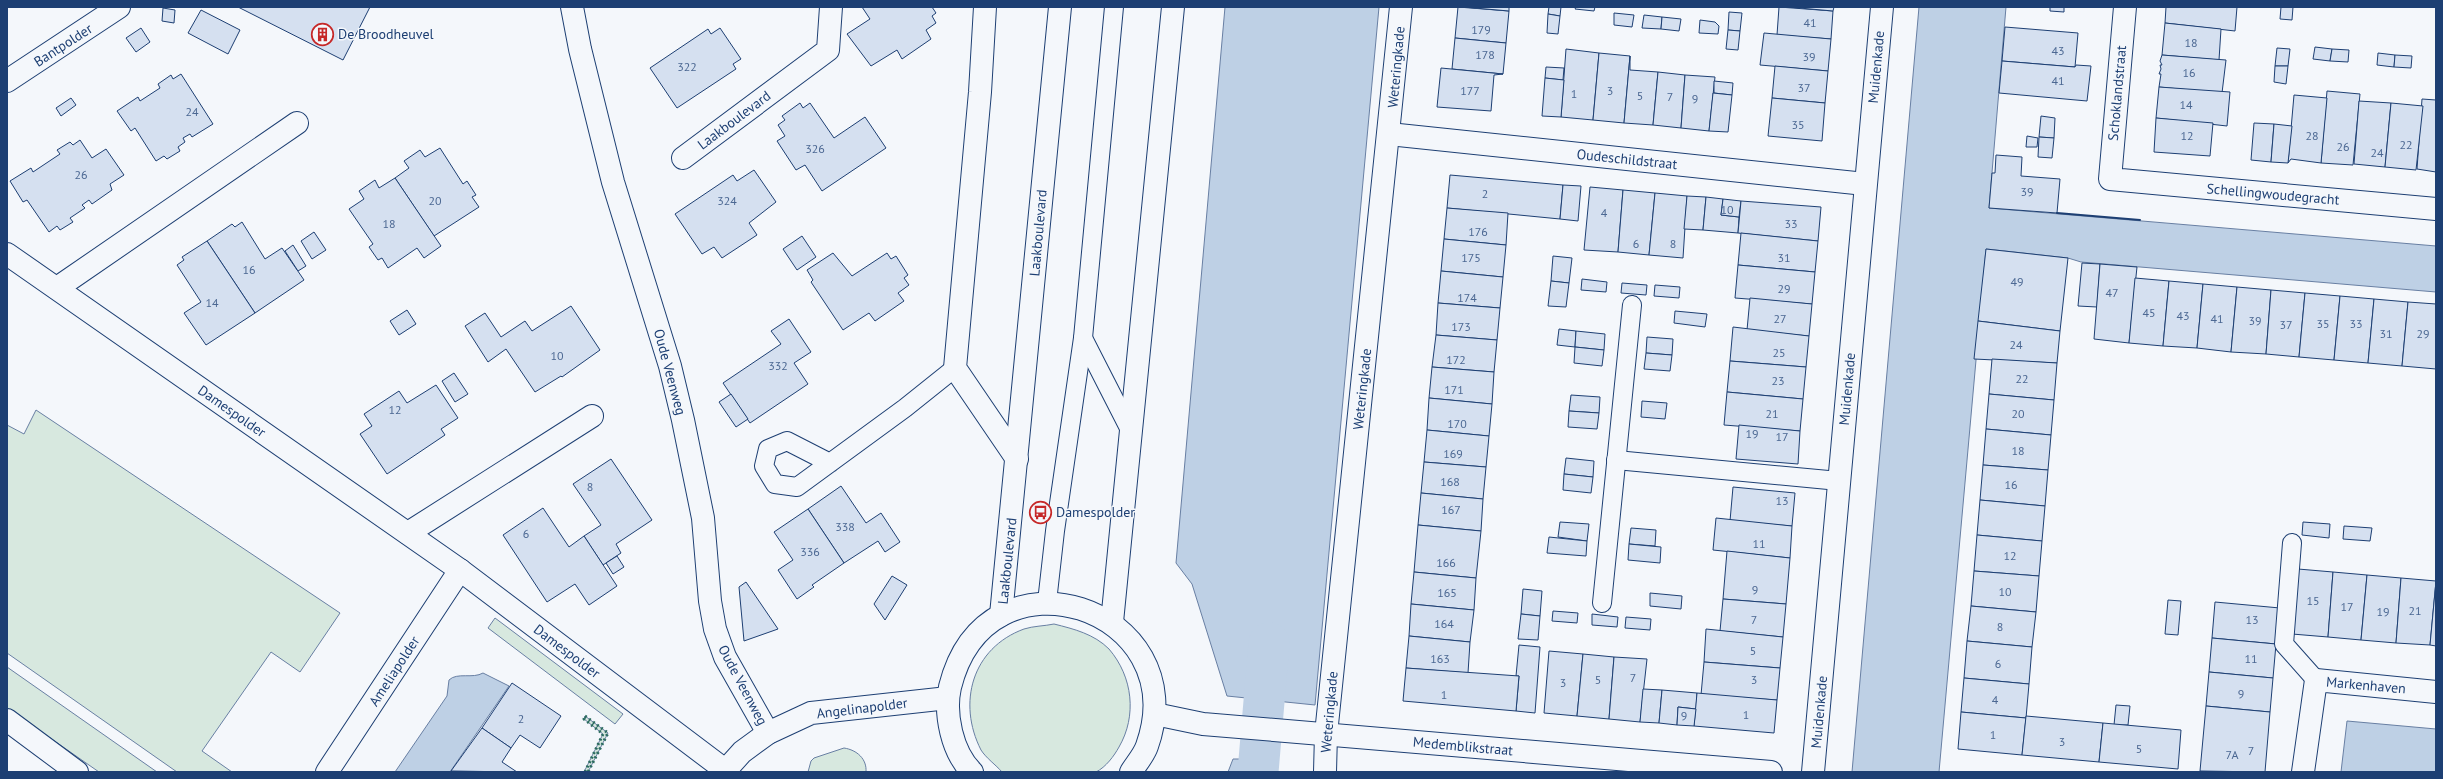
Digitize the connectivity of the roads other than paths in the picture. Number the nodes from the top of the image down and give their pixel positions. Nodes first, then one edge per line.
1 (119, 7) edge
2 (572, 7) edge
3 (832, 7) edge
4 (985, 7) edge
5 (1060, 7) edge
6 (1114, 7) edge
7 (1173, 7) edge
8 (1401, 7) edge
9 (1882, 7) edge
10 (2125, 7) edge
11 (7, 81) edge
12 (297, 123) dead end
13 (1389, 134) junction
14 (683, 158) dead end
15 (2110, 179) joint
16 (1865, 184) junction
17 (2436, 209) edge
18 (7, 254) edge
19 (56, 288) junction
20 (1632, 305) dead end
21 (1083, 338) junction
22 (955, 368) junction
23 (592, 416) dead end
24 (1131, 432) junction
25 (1017, 459) junction
26 (1616, 460) junction
27 (830, 463) dead end
28 (1839, 481) junction
29 (408, 533) junction
30 (2292, 543) dead end
31 (460, 570) junction
32 (1047, 602) junction
33 (1602, 603) dead end
34 (1001, 615) junction
35 (1112, 622) junction
36 (2316, 680) junction
37 (2436, 692) edge
38 (948, 698) junction
39 (1155, 714) junction
40 (7, 720) edge
41 (768, 734) junction
42 (1326, 734) junction
43 (725, 771) edge
44 (78, 772) edge
45 (327, 772) edge
46 (972, 772) edge
47 (1131, 772) edge
48 (1325, 772) edge
49 (1771, 772) edge
50 (1813, 772) edge
51 (2303, 772) edge

1 - 11 street, Bantpolder
2 - 41 street, Oude Veenweg
3 - 14 street, Laakboulevard
4 - 22 street
5 - 25 street, Laakboulevard
6 - 21 lane
7 - 24 street
8 - 13 street, Weteringkade
9 - 16 street, Muidenkade
10 - 15 street, Schoklandstraat
12 - 19 street
13 - 16 street, Oudeschildstraat
13 - 42 street, Weteringkade
15 - 17 street, Schellingwoudegracht
16 - 28 street, Muidenkade
18 - 19 street, Damespolder
19 - 29 street, Damespolder
20 - 26 lane
21 - 24 lane
21 - 32 lane
22 - 25 street
22 - 27 lane
23 - 29 street
24 - 35 street
25 - 34 street, Laakboulevard
26 - 28 lane
26 - 33 lane
28 - 50 street, Muidenkade
29 - 31 street, Damespolder
30 - 36 lane
31 - 43 street, Damespolder
31 - 45 street, Ameliapolder
32 - 34 street
32 - 35 street
34 - 38 street
35 - 39 street
36 - 37 street, Markenhaven
36 - 51 street, Markenhaven
38 - 41 street, Angelinapolder
38 - 46 street
39 - 42 street, Medemblikstraat
39 - 47 street
40 - 44 street
41 - 43 street, Angelinapolder
42 - 48 street, Weteringkade
42 - 49 street, Medemblikstraat

